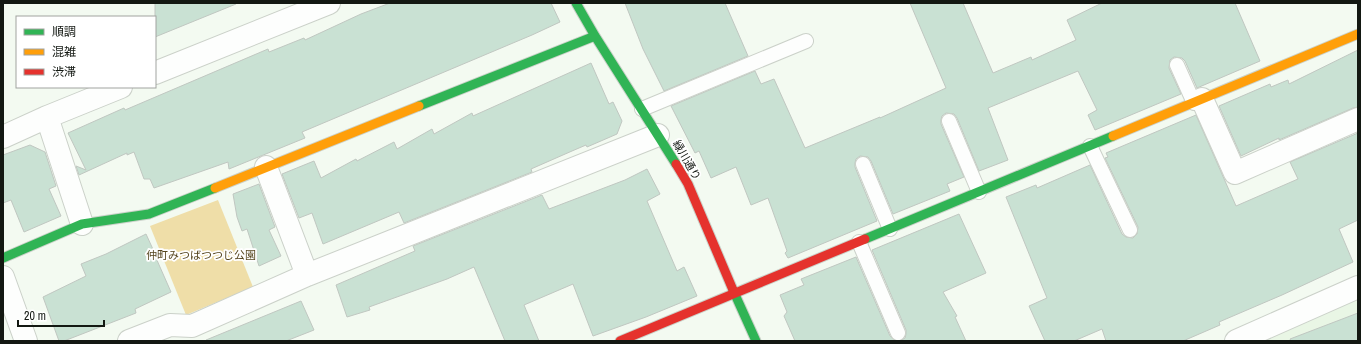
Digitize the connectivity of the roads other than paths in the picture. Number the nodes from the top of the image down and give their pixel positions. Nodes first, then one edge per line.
1 (329, 3) edge
2 (576, 3) edge
3 (1358, 34) edge
4 (595, 36) junction
5 (806, 41) dead end
6 (1177, 65) dead end
7 (156, 73) edge
8 (119, 88) edge
9 (1198, 101) junction
10 (642, 109) junction
11 (47, 117) junction
12 (1358, 120) edge
13 (949, 121) dead end
14 (658, 135) junction
15 (3, 137) edge
16 (1090, 146) junction
17 (863, 164) dead end
18 (266, 167) junction
19 (980, 192) junction
20 (82, 224) junction
21 (890, 229) junction
22 (1130, 230) dead end
23 (859, 242) junction
24 (3, 258) edge
25 (307, 275) junction
26 (3, 277) edge
27 (1358, 287) edge
28 (734, 294) junction
29 (898, 333) dead end
30 (26, 341) edge
31 (130, 341) edge
32 (620, 341) edge
33 (756, 341) edge
34 (1236, 341) edge

1 - 7 street
2 - 4 street, 緑川通り
3 - 9 street
4 - 10 street, 緑川通り
4 - 18 street
5 - 10 lane
6 - 9 lane
8 - 11 street
9 - 12 street
9 - 16 street
10 - 14 street, 緑川通り
11 - 15 street
11 - 20 street
13 - 19 lane
14 - 25 street
14 - 28 street, 緑川通り
16 - 19 street
16 - 22 lane
17 - 21 lane
18 - 20 street
18 - 25 street
19 - 21 street
20 - 24 street
21 - 23 street
23 - 28 street
23 - 29 lane
25 - 31 street
26 - 30 street
27 - 34 street
28 - 32 street
28 - 33 street, 緑川通り

